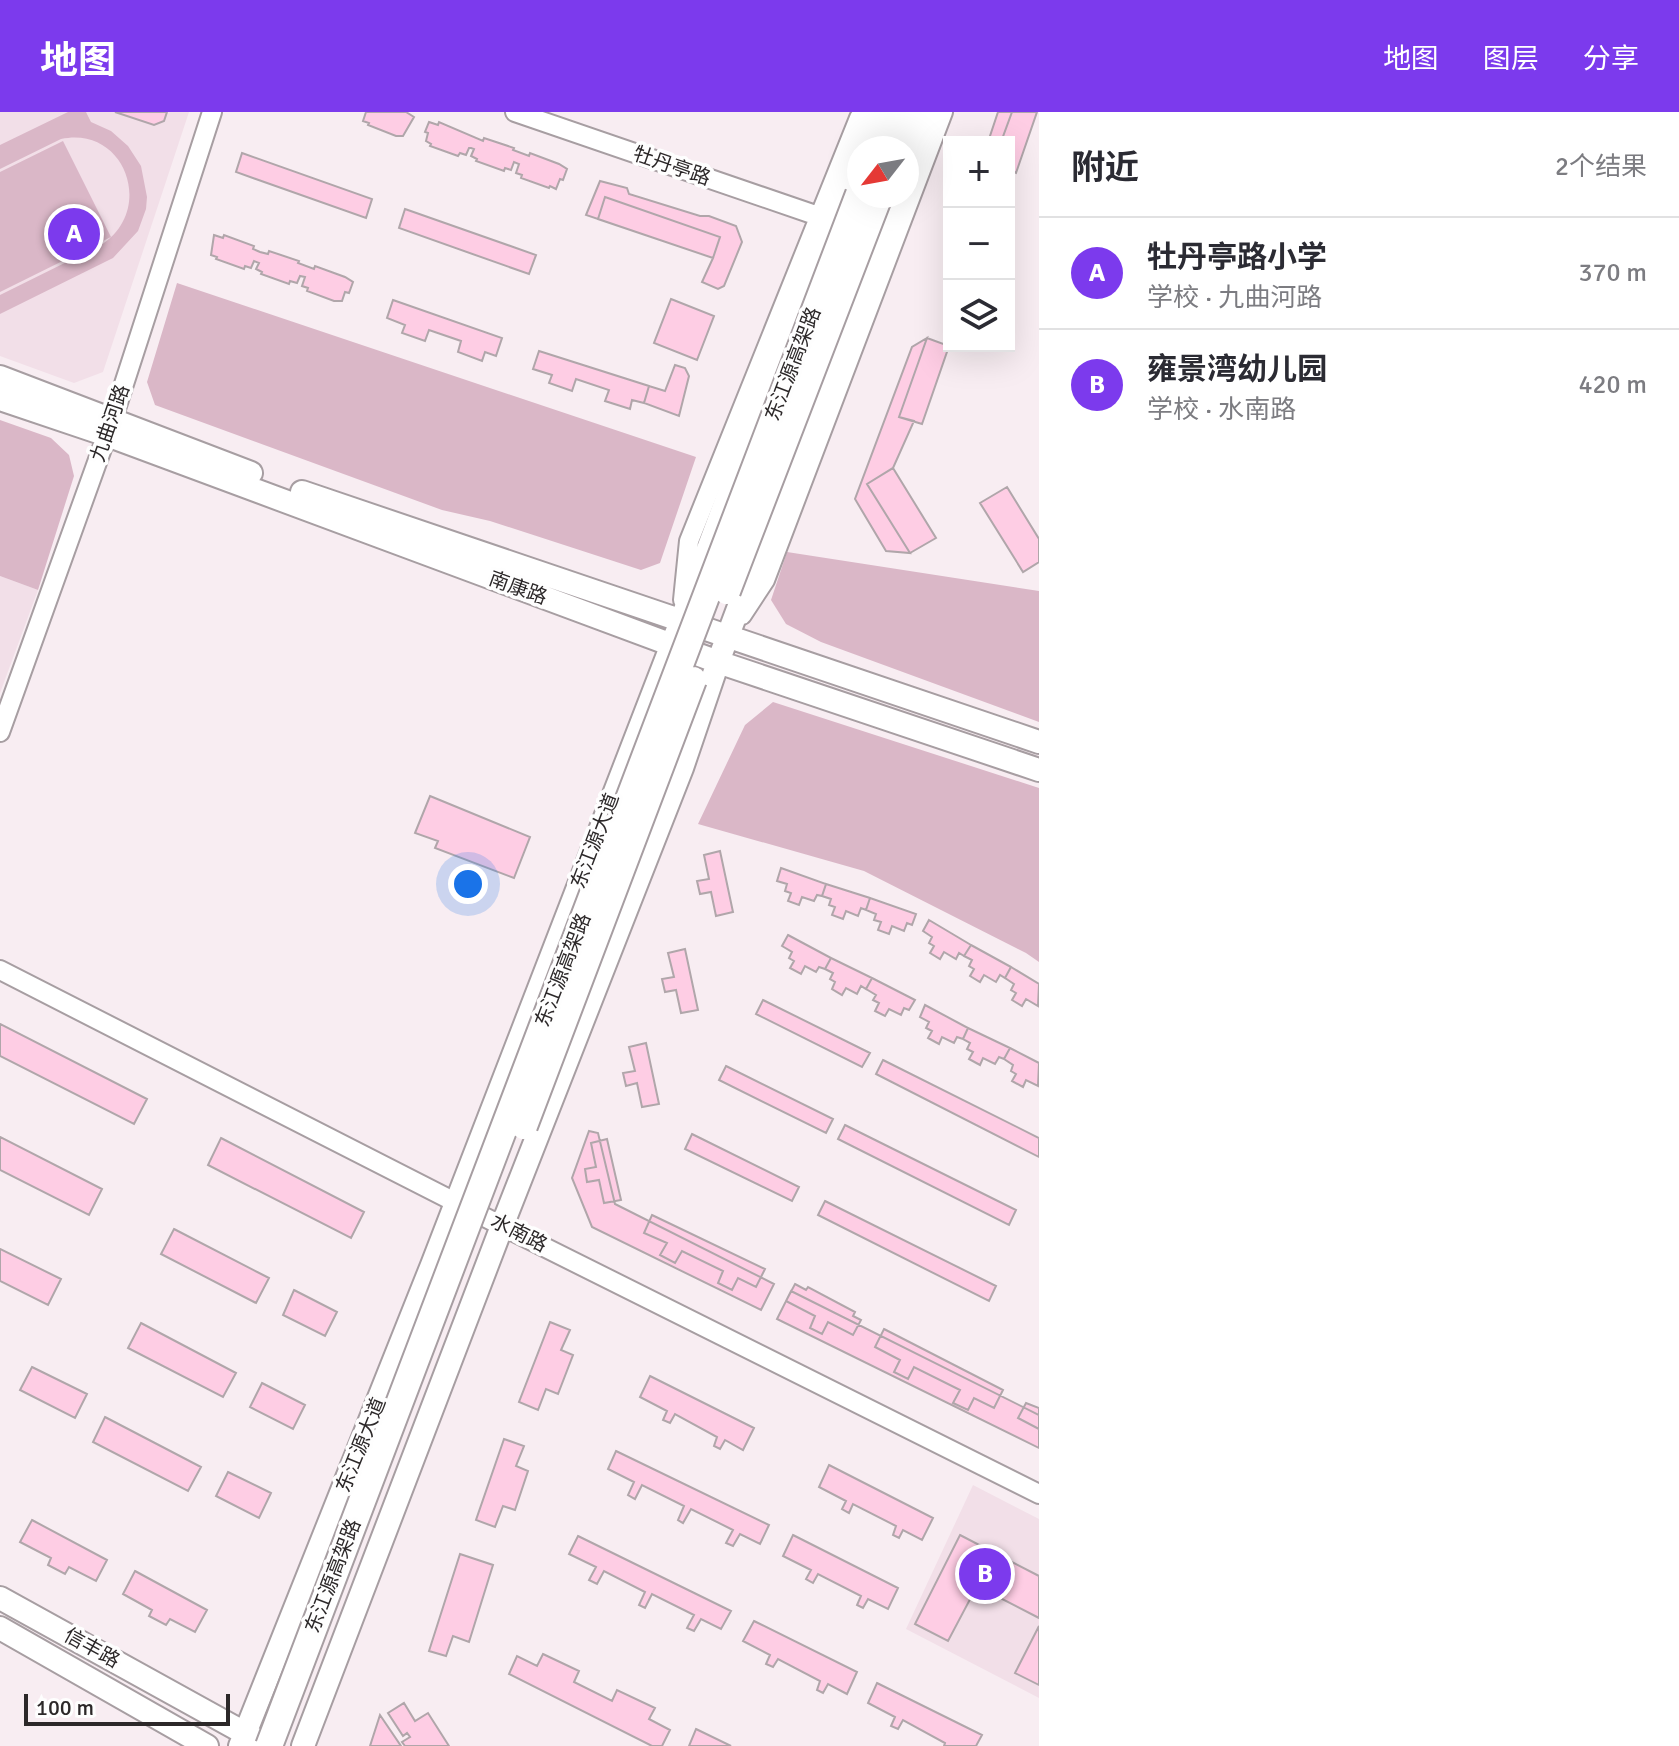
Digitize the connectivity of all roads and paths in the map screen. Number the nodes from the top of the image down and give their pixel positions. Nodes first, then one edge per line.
1 (212, 112) edge
2 (515, 112) edge
3 (861, 112) edge
4 (872, 112) edge
5 (890, 112) edge
6 (910, 112) edge
7 (925, 112) edge
8 (943, 112) edge
9 (881, 136) edge
10 (901, 136) edge
11 (916, 136) edge
12 (854, 208) edge
13 (874, 208) edge
14 (888, 208) edge
15 (824, 218) junction
16 (0, 377) edge
17 (0, 399) edge
18 (110, 427) junction
19 (681, 621) junction
20 (727, 638) junction
21 (672, 645) junction
22 (718, 662) junction
23 (0, 732) edge
24 (1039, 742) edge
25 (1039, 770) edge
26 (0, 970) edge
27 (457, 1201) junction
28 (502, 1226) junction
29 (1039, 1494) edge
30 (0, 1598) edge
31 (0, 1628) edge
32 (256, 1743) edge
33 (207, 1746) edge
34 (287, 1746) edge
35 (303, 1746) edge

1 - 18 street, 九曲河路
2 - 15 street, 牡丹亭路
3 - 15 street
4 - 15 main road, 东江源大道
5 - 9 highway
6 - 10 highway
7 - 11 main road
8 - 20 street
12 - 32 highway, 东江源高架路, bridge
13 - 34 highway, 东江源高架路, bridge
14 - 20 main road
15 - 19 main road, 东江源大道
16 - 18 main road, 南康路
17 - 18 main road, 南康路
18 - 19 main road, 南康路
18 - 21 main road, 南康路
18 - 23 street, 九曲河路
19 - 20 main road, 南康路
19 - 21 main road, 东江源大道
20 - 22 main road
20 - 24 main road, 南康路
21 - 22 main road, 南康路
21 - 27 main road, 东江源大道
22 - 25 main road, 南康路
22 - 28 main road
26 - 27 street, 水南路
27 - 28 street, 水南路
27 - 32 main road, 东江源大道
28 - 29 street, 水南路
28 - 35 main road
30 - 32 main road, 信丰路
31 - 33 main road, 信丰路

